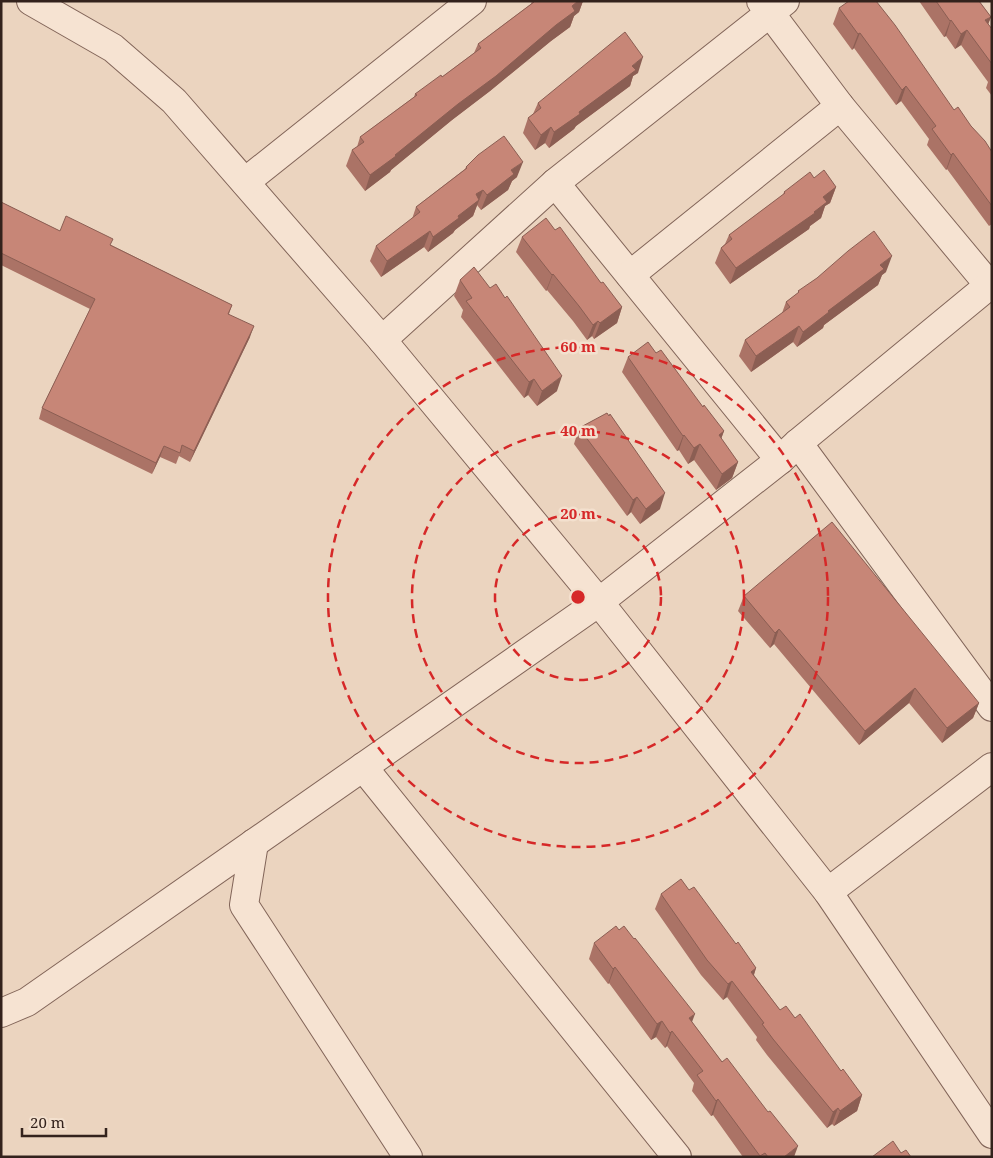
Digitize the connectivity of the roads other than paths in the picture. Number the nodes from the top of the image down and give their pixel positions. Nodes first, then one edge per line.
1 (31, 1) edge
2 (472, 1) edge
3 (772, 5) edge
4 (840, 106) junction
5 (245, 182) junction
6 (555, 184) junction
7 (630, 275) junction
8 (990, 284) edge
9 (382, 340) junction
10 (789, 452) junction
11 (599, 602) junction
12 (992, 707) edge
13 (363, 767) junction
14 (992, 767) edge
15 (254, 843) junction
16 (828, 892) junction
17 (1, 1014) edge
18 (992, 1134) edge
19 (408, 1157) edge
20 (677, 1157) edge

1 - 5 street
2 - 5 street
3 - 4 street
3 - 6 street
4 - 7 street
4 - 8 street
5 - 9 street
6 - 7 street
6 - 9 street
7 - 10 street
8 - 10 street
9 - 11 street
10 - 11 street
10 - 12 street
11 - 13 street
11 - 16 street
13 - 15 street
13 - 20 street
14 - 16 street
15 - 17 street
15 - 19 street
16 - 18 street

